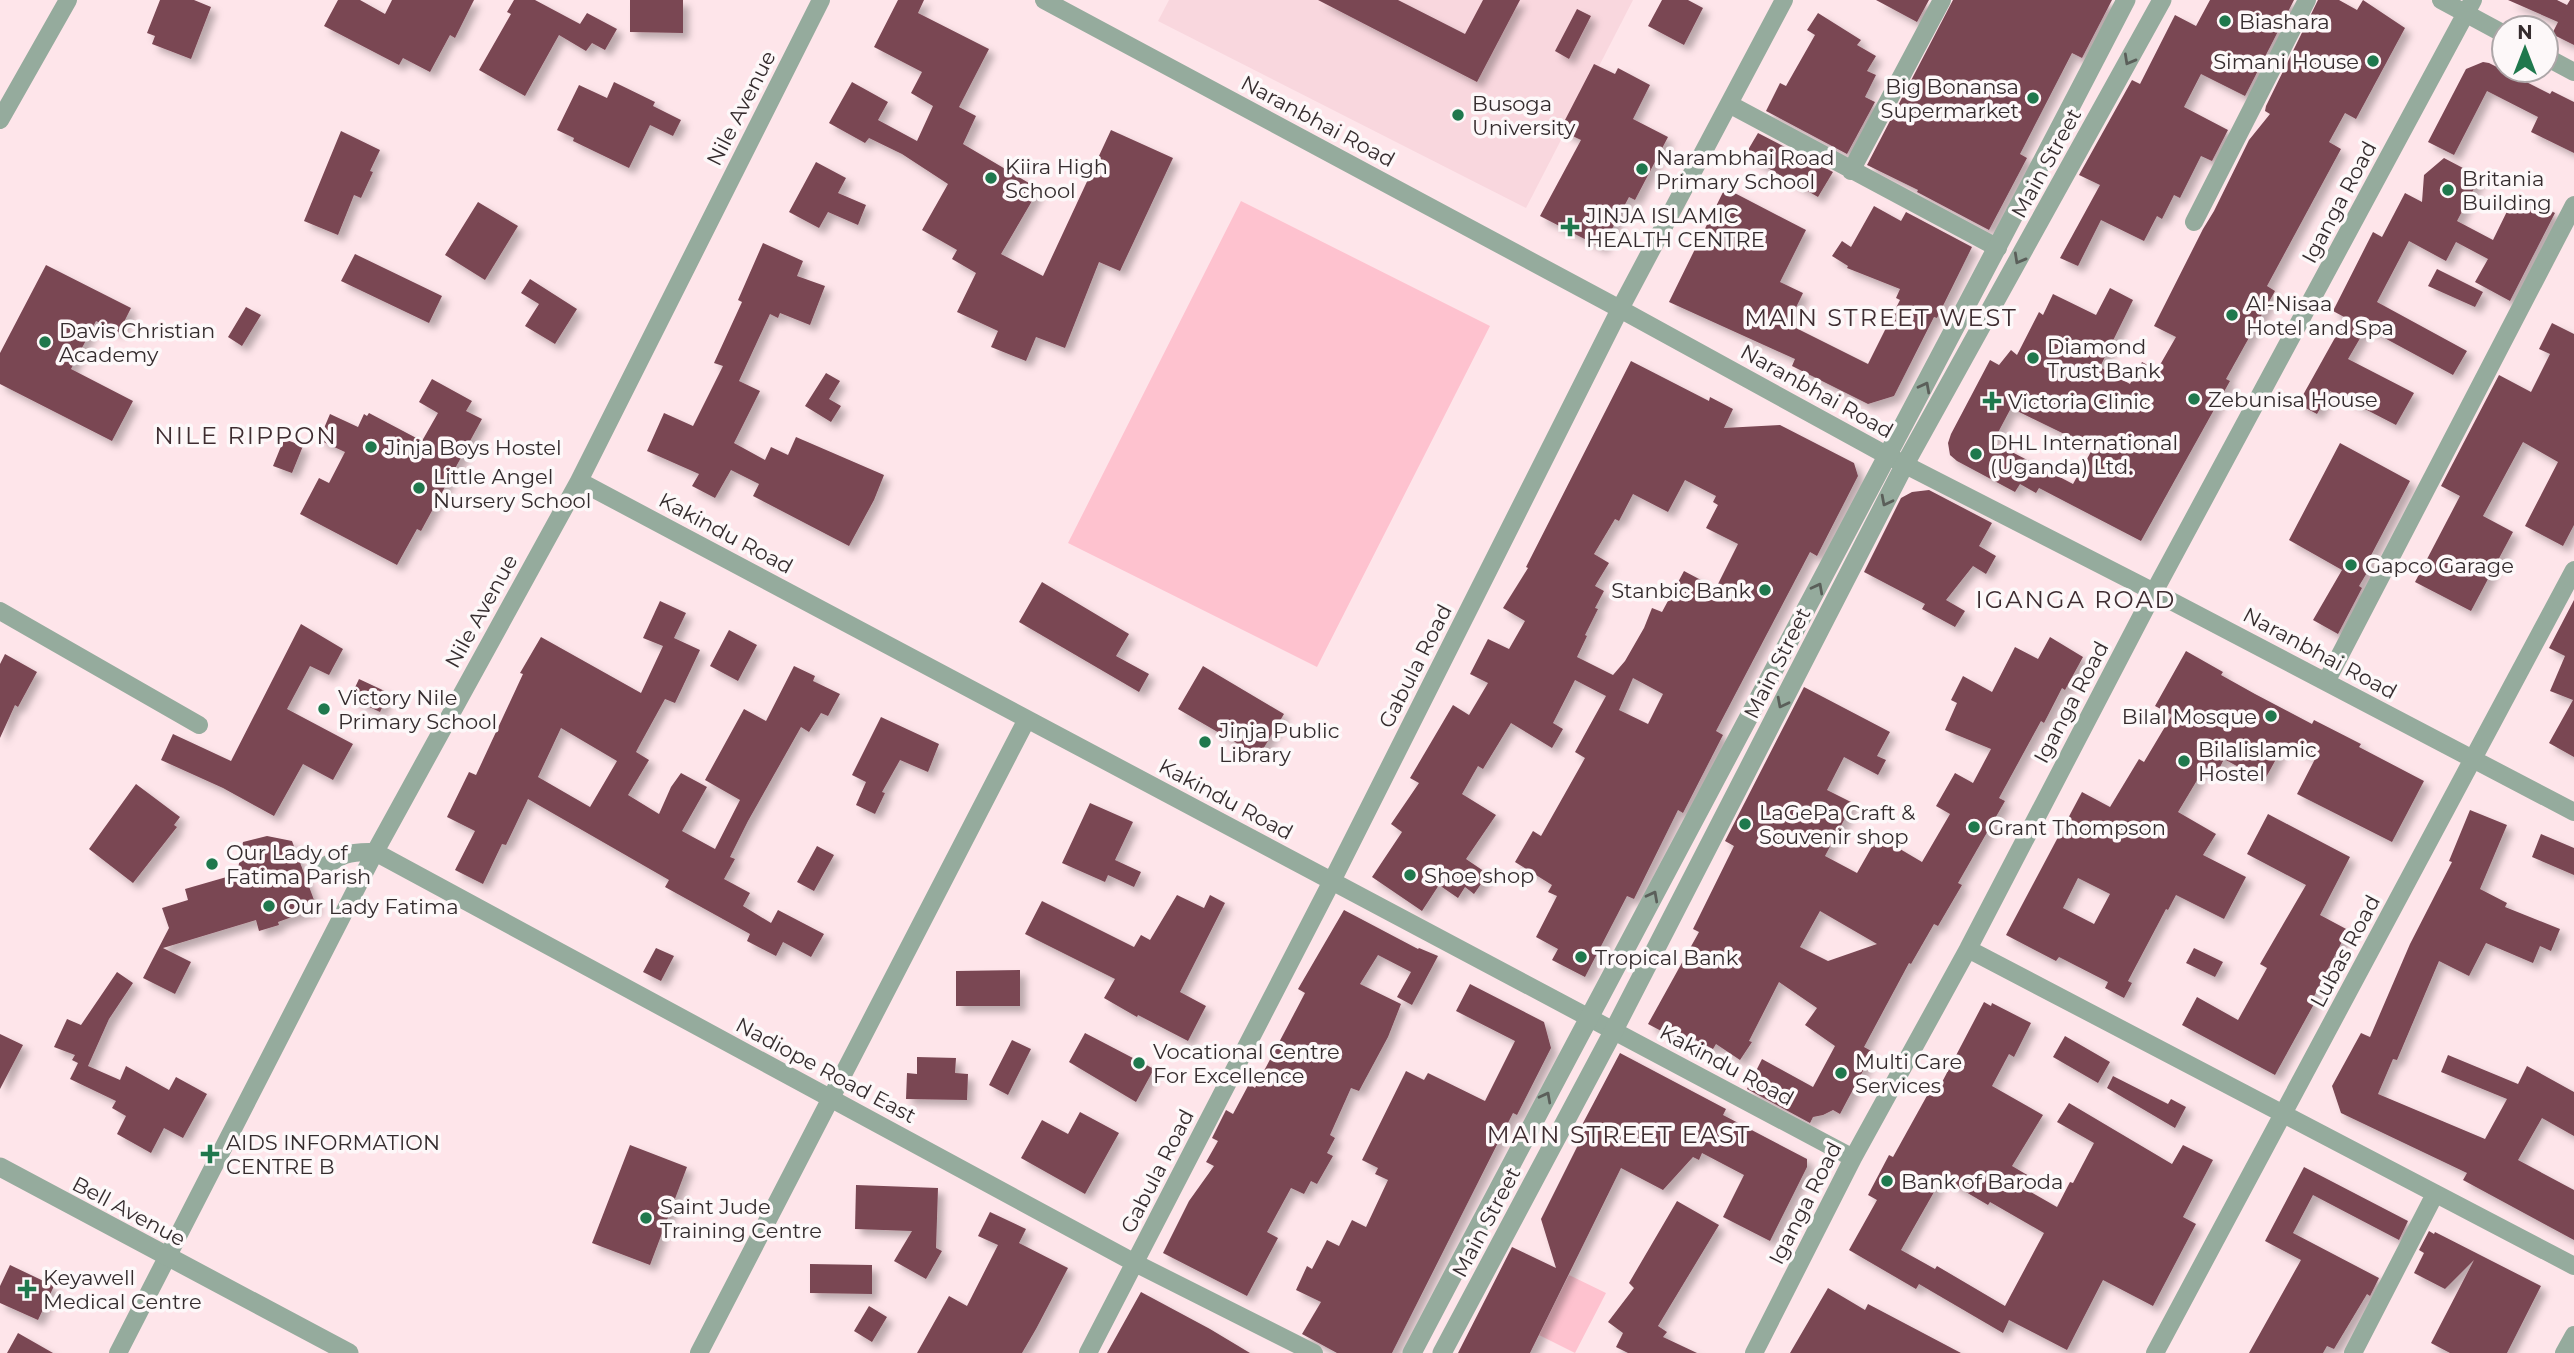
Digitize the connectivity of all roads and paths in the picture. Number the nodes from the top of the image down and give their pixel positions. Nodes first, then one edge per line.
1 (821, 0) edge
2 (1044, 0) edge
3 (1784, 0) edge
4 (1942, 0) edge
5 (2126, 0) edge
6 (2162, 0) edge
7 (2307, 0) edge
8 (2441, 0) edge
9 (65, 1) edge
10 (2470, 6) edge
11 (2490, 22) edge
12 (1729, 104) junction
13 (0, 120) edge
14 (1851, 171) junction
15 (2574, 205) edge
16 (2194, 222) dead end
17 (1998, 248) junction
18 (1620, 309) junction
19 (1897, 460) junction
20 (579, 481) junction
21 (2574, 570) edge
22 (2154, 592) junction
23 (0, 611) edge
24 (2326, 682) junction
25 (1027, 719) junction
26 (199, 725) dead end
27 (2473, 758) junction
28 (2574, 812) edge
29 (375, 852) junction
30 (318, 871) dead end
31 (1332, 881) junction
32 (1968, 948) junction
33 (1588, 1017) junction
34 (1614, 1030) junction
35 (829, 1098) junction
36 (2283, 1114) junction
37 (1853, 1157) junction
38 (0, 1167) edge
39 (2435, 1194) junction
40 (168, 1258) junction
41 (1135, 1263) junction
42 (2574, 1266) edge
43 (2574, 1335) edge
44 (118, 1353) edge
45 (349, 1353) edge
46 (699, 1353) edge
47 (1088, 1353) edge
48 (1314, 1353) edge
49 (1412, 1353) edge
50 (1442, 1353) edge
51 (1754, 1353) edge
52 (2155, 1353) edge
53 (2353, 1353) edge
54 (2564, 1353) edge

1 - 20 street, Nile Avenue
2 - 18 street, Naranbhai Road
3 - 12 street, Gabula Road
4 - 14 street
5 - 17 street, Main Street
6 -> 19 street, Main Street
7 - 16 street
8 - 10 street
9 - 13 street
10 - 11 street
10 - 22 street, Iganga Road
12 - 14 street
12 - 18 street, Gabula Road
14 - 17 street
15 - 24 street
19 -> 17 street, Main Street
18 - 19 street, Naranbhai Road
18 - 31 street, Gabula Road
19 - 22 street, Naranbhai Road
33 -> 19 street, Main Street
19 -> 34 street, Main Street
20 - 25 street, Kakindu Road
20 - 29 street, Nile Avenue
21 - 27 street, Lubas Road
22 - 24 street, Naranbhai Road
22 - 32 street, Iganga Road
23 - 26 street
24 - 27 street, Naranbhai Road
25 - 31 street, Kakindu Road
25 - 35 street
27 - 28 street, Naranbhai Road
27 - 36 street, Lubas Road
29 - 30 street
29 - 35 street, Nadiope Road East
29 - 40 street, Nile Avenue
31 - 33 street, Kakindu Road
31 - 41 street, Gabula Road
32 - 36 street
32 - 37 street, Iganga Road
33 - 34 street, Kakindu Road
49 -> 33 street, Main Street
34 - 37 street, Kakindu Road
34 - 50 street, Main Street
35 - 41 street, Nadiope Road East
35 - 46 street
36 - 39 street
36 - 52 street, Lubas Road
37 - 51 street, Iganga Road
38 - 40 street, Bell Avenue
39 - 42 street
39 - 53 street
40 - 44 street, Nile Avenue
40 - 45 street, Bell Avenue
41 - 47 street, Gabula Road
41 - 48 street, Nadiope Road East
43 - 54 street

